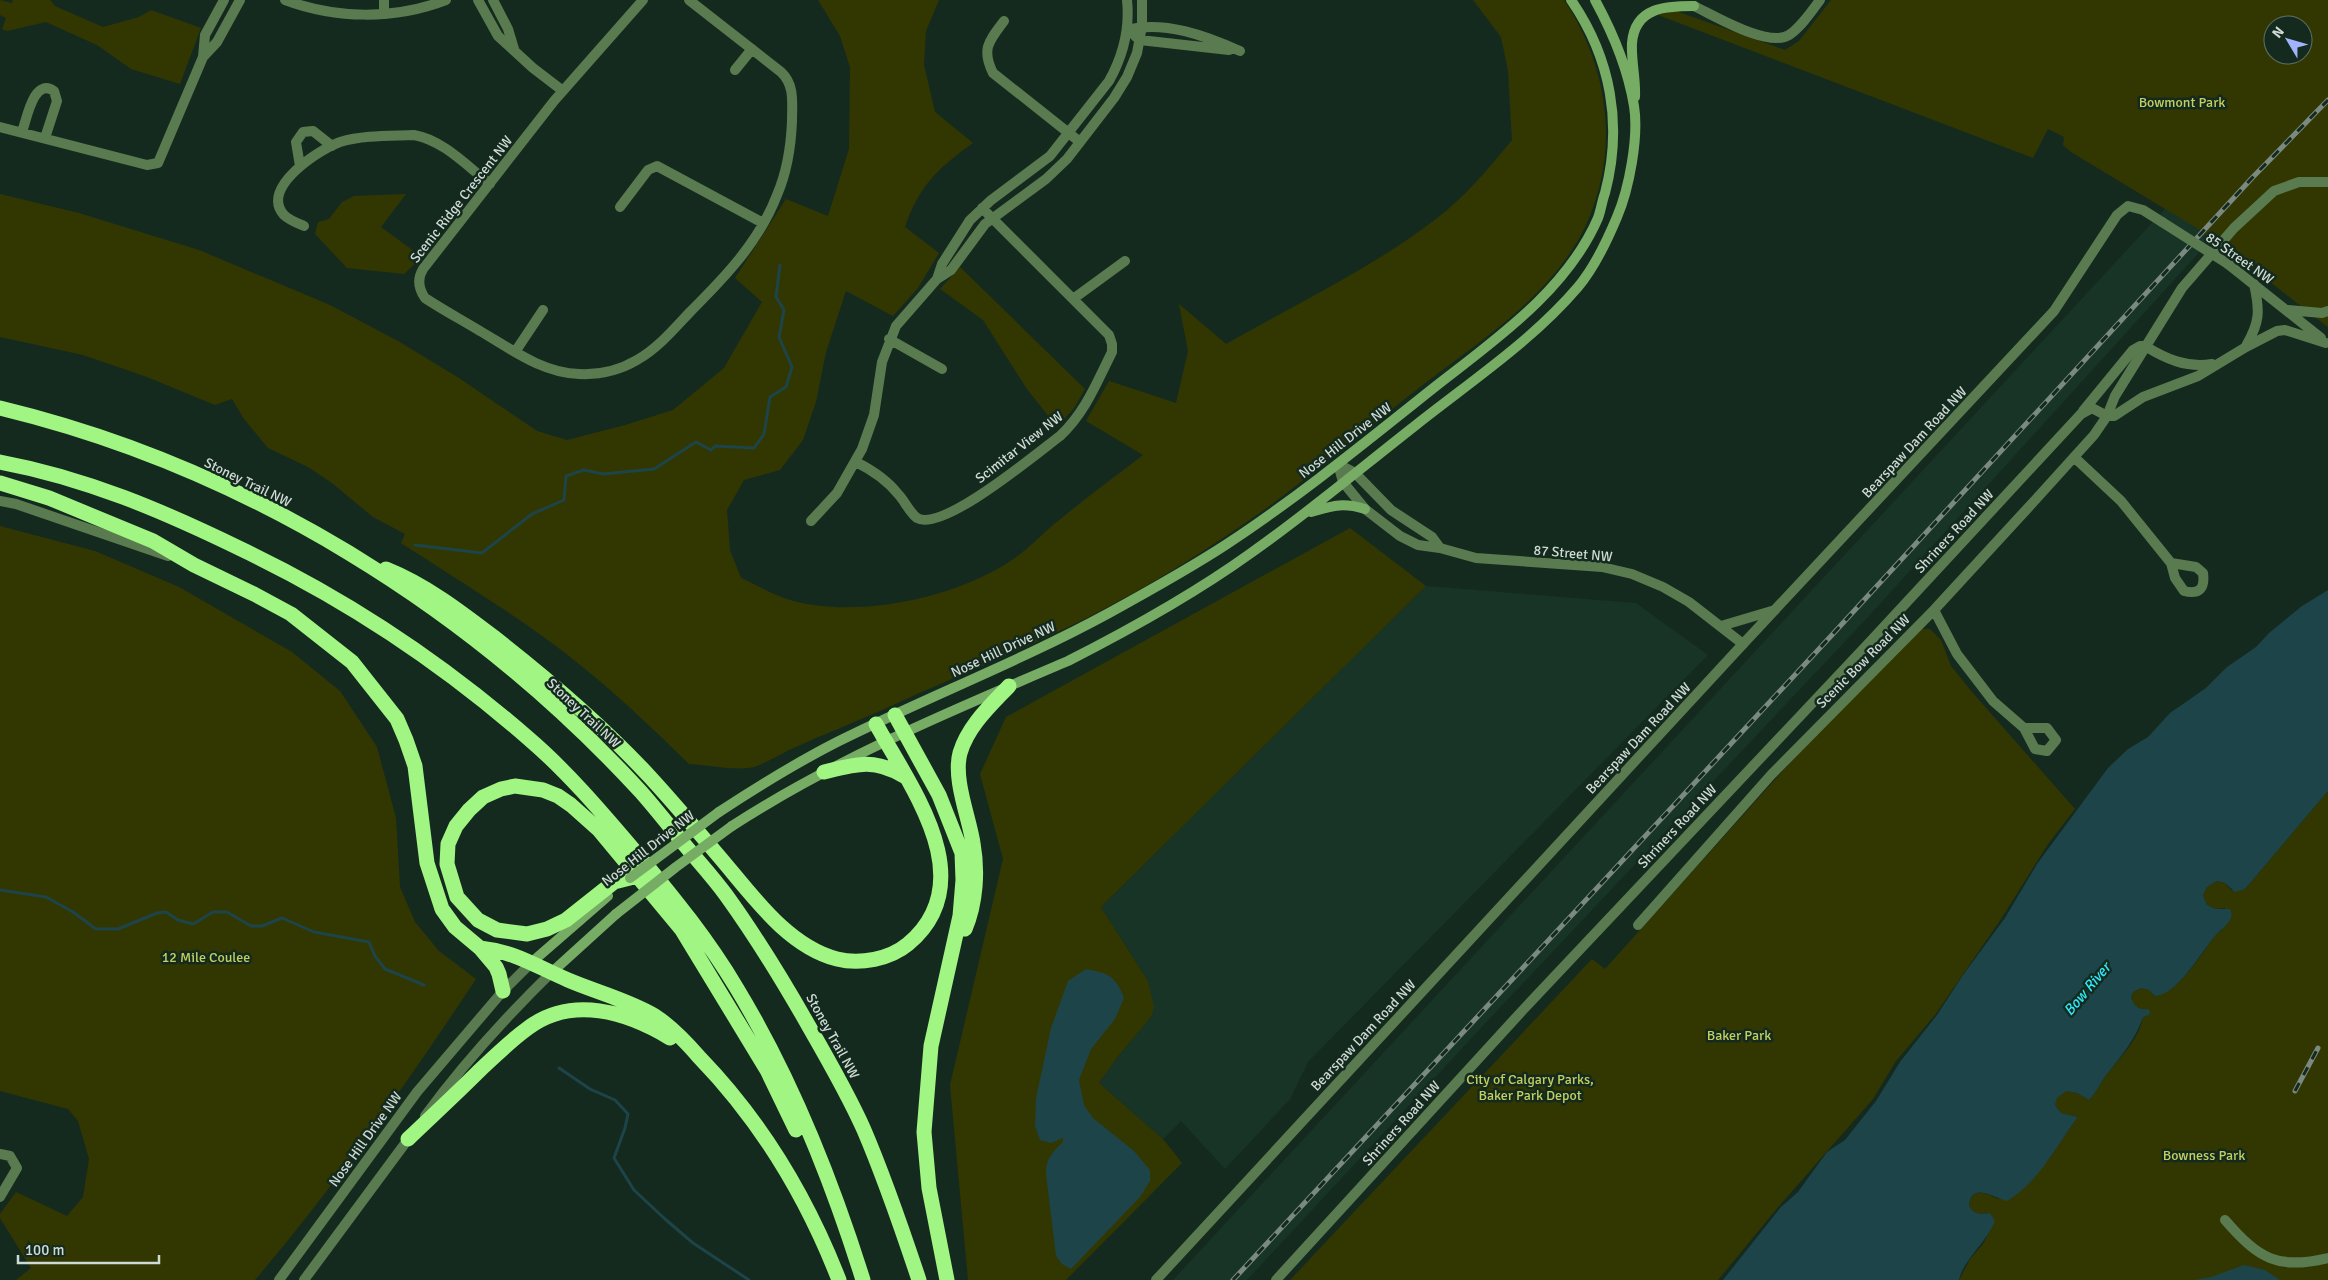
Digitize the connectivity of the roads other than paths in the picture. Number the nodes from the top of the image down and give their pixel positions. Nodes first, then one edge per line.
1 (224, 0) edge
2 (240, 0) edge
3 (285, 0) edge
4 (384, 0) edge
5 (446, 0) edge
6 (478, 0) edge
7 (493, 0) edge
8 (642, 0) edge
9 (689, 0) edge
10 (1127, 0) edge
11 (1142, 0) edge
12 (1572, 0) edge
13 (1595, 0) edge
14 (1682, 0) edge
15 (1820, 0) edge
16 (1694, 6) junction
17 (384, 14) junction
18 (1004, 21) dead end
19 (1142, 26) junction
20 (1127, 30) junction
21 (1140, 40) junction
22 (752, 49) junction
23 (514, 50) junction
24 (202, 57) junction
25 (735, 70) dead end
26 (563, 91) junction
27 (1634, 106) junction
28 (0, 127) edge
29 (22, 132) junction
30 (1068, 133) junction
31 (45, 138) junction
32 (1080, 142) junction
33 (332, 146) junction
34 (300, 166) junction
35 (2328, 182) edge
36 (490, 184) junction
37 (2128, 206) joint
38 (620, 207) dead end
39 (982, 208) junction
40 (992, 218) junction
41 (763, 223) junction
42 (304, 226) dead end
43 (1125, 261) dead end
44 (937, 279) junction
45 (2254, 284) junction
46 (1073, 299) junction
47 (543, 310) dead end
48 (2288, 310) junction
49 (2328, 311) edge
50 (889, 340) junction
51 (2327, 344) edge
52 (2145, 346) junction
53 (2246, 347) junction
54 (515, 352) junction
55 (2219, 363) junction
56 (942, 369) dead end
57 (0, 408) edge
58 (2081, 414) junction
59 (2106, 416) junction
60 (2074, 457) junction
61 (0, 462) edge
62 (856, 462) junction
63 (1338, 464) junction
64 (1355, 473) junction
65 (1343, 482) junction
66 (0, 483) edge
67 (0, 500) edge
68 (1365, 509) junction
69 (1305, 514) junction
70 (811, 521) dead end
71 (1440, 548) junction
72 (359, 559) junction
73 (2171, 564) dead end
74 (194, 565) junction
75 (1777, 609) junction
76 (1934, 610) junction
77 (1721, 626) junction
78 (1743, 644) junction
79 (1009, 686) junction
80 (894, 715) junction
81 (876, 724) junction
82 (2024, 728) dead end
83 (904, 733) junction
84 (886, 742) junction
85 (824, 772) junction
86 (904, 776) junction
87 (630, 878) joint
88 (602, 896) junction
89 (1638, 925) dead end
90 (480, 948) junction
91 (532, 962) junction
92 (551, 972) junction
93 (942, 989) junction
94 (503, 991) junction
95 (706, 1064) junction
96 (408, 1139) junction
97 (0, 1154) edge
98 (829, 1185) junction
99 (0, 1197) edge
100 (2225, 1220) dead end
101 (2328, 1258) edge
102 (279, 1280) edge
103 (304, 1280) edge
104 (839, 1280) edge
105 (863, 1280) edge
106 (919, 1280) edge
107 (946, 1280) edge
108 (1156, 1280) edge
109 (1276, 1280) edge

1 - 24 street
2 - 24 street
3 - 17 street
4 - 17 street
5 - 17 street
6 - 23 street
7 - 23 street
8 - 26 street, Scenic Ridge Crescent NW
9 - 22 street, Scenic Ridge Crescent NW
10 - 20 street
11 - 19 street
12 - 63 main road, Nose Hill Drive NW
13 - 27 main road
14 - 16 main road
15 - 16 street
16 - 27 main road
18 - 30 street
19 - 20 street
19 - 21 street
19 - 21 street
20 - 21 street
20 - 30 street
21 - 32 street
22 - 25 street
22 - 41 street, Scenic Ridge Crescent NW
23 - 26 street
24 - 31 street
26 - 36 street, Scenic Ridge Crescent NW
27 - 64 main road
28 - 29 street
29 - 31 street
29 - 31 street
30 - 32 street
30 - 39 street
32 - 40 street
33 - 34 street
33 - 34 street
33 - 36 street
34 - 42 street
35 - 52 street, Scenic Bow Road NW
36 - 54 street, Scenic Ridge Crescent NW
37 - 45 street, 85 Street NW, bridge
37 - 75 street, Bearspaw Dam Road NW
38 - 41 street
39 - 40 street, Scimitar View NW
39 - 44 street
40 - 44 street
40 - 46 street, Scimitar View NW
41 - 54 street, Scenic Ridge Crescent NW
43 - 46 street
44 - 50 street
45 - 48 street, 85 Street NW
45 - 53 street
46 - 62 street, Scimitar View NW
47 - 54 street
48 - 49 street
48 - 51 street, 85 Street NW
50 - 56 street
50 - 62 street
51 - 53 street
52 - 55 street
52 - 58 street, Shriners Road NW
52 - 59 street, Scenic Bow Road NW
53 - 55 street
55 - 59 street
57 - 72 highway, Stoney Trail NW
58 - 59 street
58 - 109 street, Shriners Road NW
59 - 60 street, Scenic Bow Road NW
60 - 73 street
60 - 76 street, Scenic Bow Road NW
61 - 98 highway
62 - 70 street
63 - 64 street, 87 Street NW
63 - 65 street, 87 Street NW
63 - 80 main road, Nose Hill Drive NW
64 - 65 main road
64 - 71 street, 87 Street NW
65 - 68 street, 87 Street NW
65 - 69 main road
66 - 74 highway
67 - 74 street
68 - 69 main road
68 - 71 street, 87 Street NW
69 - 79 main road
71 - 77 street, 87 Street NW
72 - 86 highway
72 - 106 highway, Stoney Trail NW
74 - 90 highway
75 - 77 street
75 - 78 street, Bearspaw Dam Road NW
76 - 82 street
76 - 89 street, Scenic Bow Road NW
77 - 78 street, 87 Street NW
78 - 108 street, Bearspaw Dam Road NW
79 - 83 main road
79 - 93 highway
80 - 81 main road, Nose Hill Drive NW
80 - 83 highway
81 - 84 highway
81 - 87 main road, Nose Hill Drive NW, bridge
83 - 84 main road
83 - 93 highway
84 - 85 main road
84 - 86 highway
85 - 86 highway
85 - 92 main road, bridge
87 - 88 highway
88 - 91 main road, Nose Hill Drive NW
88 - 98 highway
90 - 91 highway
90 - 94 highway
91 - 92 highway
91 - 94 street, Nose Hill Drive NW
92 - 95 highway
92 - 96 street
93 - 107 highway
94 - 102 street, Nose Hill Drive NW
95 - 96 highway
95 - 104 highway
96 - 103 street
97 - 99 street
98 - 105 highway
100 - 101 street

